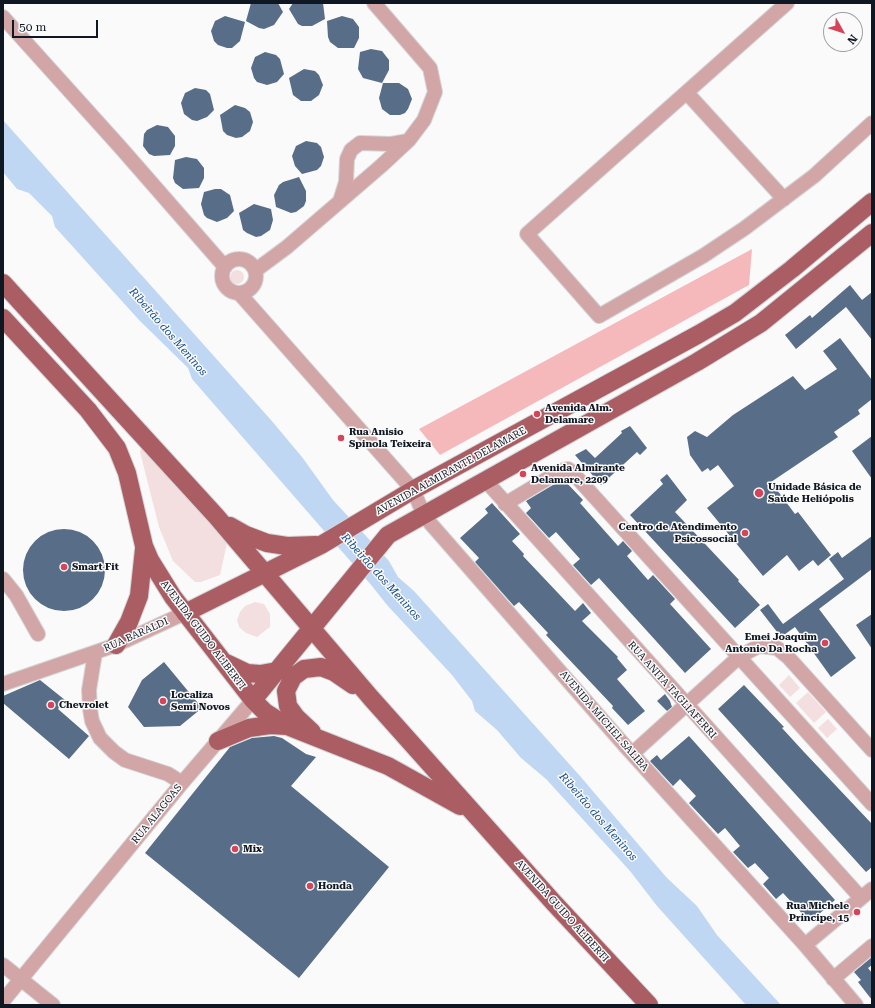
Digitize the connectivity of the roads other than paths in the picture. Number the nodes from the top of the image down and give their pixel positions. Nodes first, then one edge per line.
1 (374, 3) edge
2 (784, 4) edge
3 (3, 17) edge
4 (687, 92) junction
5 (872, 124) edge
6 (408, 141) junction
7 (784, 199) junction
8 (339, 202) junction
9 (872, 202) edge
10 (872, 233) edge
11 (225, 267) junction
12 (256, 270) junction
13 (775, 282) junction
14 (3, 283) edge
15 (239, 293) junction
16 (3, 318) edge
17 (697, 362) junction
18 (485, 480) junction
19 (413, 490) junction
20 (505, 504) junction
21 (424, 515) junction
22 (216, 516) junction
23 (322, 544) junction
24 (144, 546) junction
25 (264, 573) junction
26 (3, 579) edge
27 (185, 613) junction
28 (312, 627) junction
29 (38, 634) dead end
30 (116, 645) junction
31 (95, 653) junction
32 (740, 656) junction
33 (221, 659) junction
34 (277, 671) junction
35 (3, 684) edge
36 (371, 698) junction
37 (253, 700) junction
38 (686, 705) junction
39 (287, 726) junction
40 (218, 741) junction
41 (326, 743) junction
42 (872, 750) edge
43 (632, 754) junction
44 (182, 783) junction
45 (872, 804) edge
46 (476, 816) junction
47 (867, 894) edge
48 (805, 945) junction
49 (872, 946) edge
50 (3, 965) edge
51 (20, 979) junction
52 (833, 979) junction
53 (3, 1001) edge
54 (53, 1005) edge
55 (649, 1005) edge
56 (856, 1005) edge

1 - 6 street
2 - 4 street
3 - 11 street
4 - 7 street
4 - 7 street
5 - 7 street
6 - 8 street
6 - 8 street
8 - 12 street
9 - 13 main road, AVENIDA ALMIRANTE DELAMARE
10 - 17 main road
11 - 12 street
11 - 15 street
12 - 15 street
13 - 17 main road
13 - 19 main road, AVENIDA ALMIRANTE DELAMARE
14 - 22 main road, AVENIDA GUIDO ALIBERTI
15 - 19 street, AVENIDA MICHEL SALIBA
16 - 24 main road, AVENIDA GUIDO ALIBERTI
17 - 18 main road
18 - 20 street, RUA ANITA TAGLIAFERRI
18 - 21 main road
19 - 21 street, AVENIDA MICHEL SALIBA
19 - 23 main road, AVENIDA ALMIRANTE DELAMARE
20 - 32 street
20 - 38 street, RUA ANITA TAGLIAFERRI
21 - 28 main road
21 - 43 street, AVENIDA MICHEL SALIBA
22 - 23 main road
22 - 25 main road, AVENIDA GUIDO ALIBERTI
23 - 25 main road, AVENIDA ALMIRANTE DELAMARE
24 - 27 main road, AVENIDA GUIDO ALIBERTI
24 - 30 main road
25 - 27 main road, RUA BARALDI
25 - 28 main road, AVENIDA GUIDO ALIBERTI
26 - 29 street
27 - 30 street, RUA BARALDI
27 - 33 main road, AVENIDA GUIDO ALIBERTI
28 - 34 main road, RUA ALAGOAS
28 - 36 main road, AVENIDA GUIDO ALIBERTI
30 - 31 street, RUA BARALDI
31 - 35 street, RUA BARALDI
31 - 44 street
32 - 38 street
32 - 42 street
32 - 45 street
33 - 34 main road
33 - 37 main road, AVENIDA GUIDO ALIBERTI
34 - 37 main road, RUA ALAGOAS
36 - 41 main road
36 - 46 main road, AVENIDA GUIDO ALIBERTI
37 - 39 main road, AVENIDA GUIDO ALIBERTI
37 - 40 street, RUA ALAGOAS
38 - 43 street
38 - 47 street, RUA ANITA TAGLIAFERRI
39 - 40 main road
39 - 41 main road, AVENIDA GUIDO ALIBERTI
40 - 44 street, RUA ALAGOAS
41 - 46 main road, AVENIDA GUIDO ALIBERTI
43 - 48 street, AVENIDA MICHEL SALIBA
44 - 51 street, RUA ALAGOAS
46 - 55 main road, AVENIDA GUIDO ALIBERTI
47 - 48 street
48 - 52 street, AVENIDA MICHEL SALIBA
49 - 52 street
50 - 51 street
51 - 53 street, RUA ALAGOAS
51 - 54 street
52 - 56 street, AVENIDA MICHEL SALIBA

